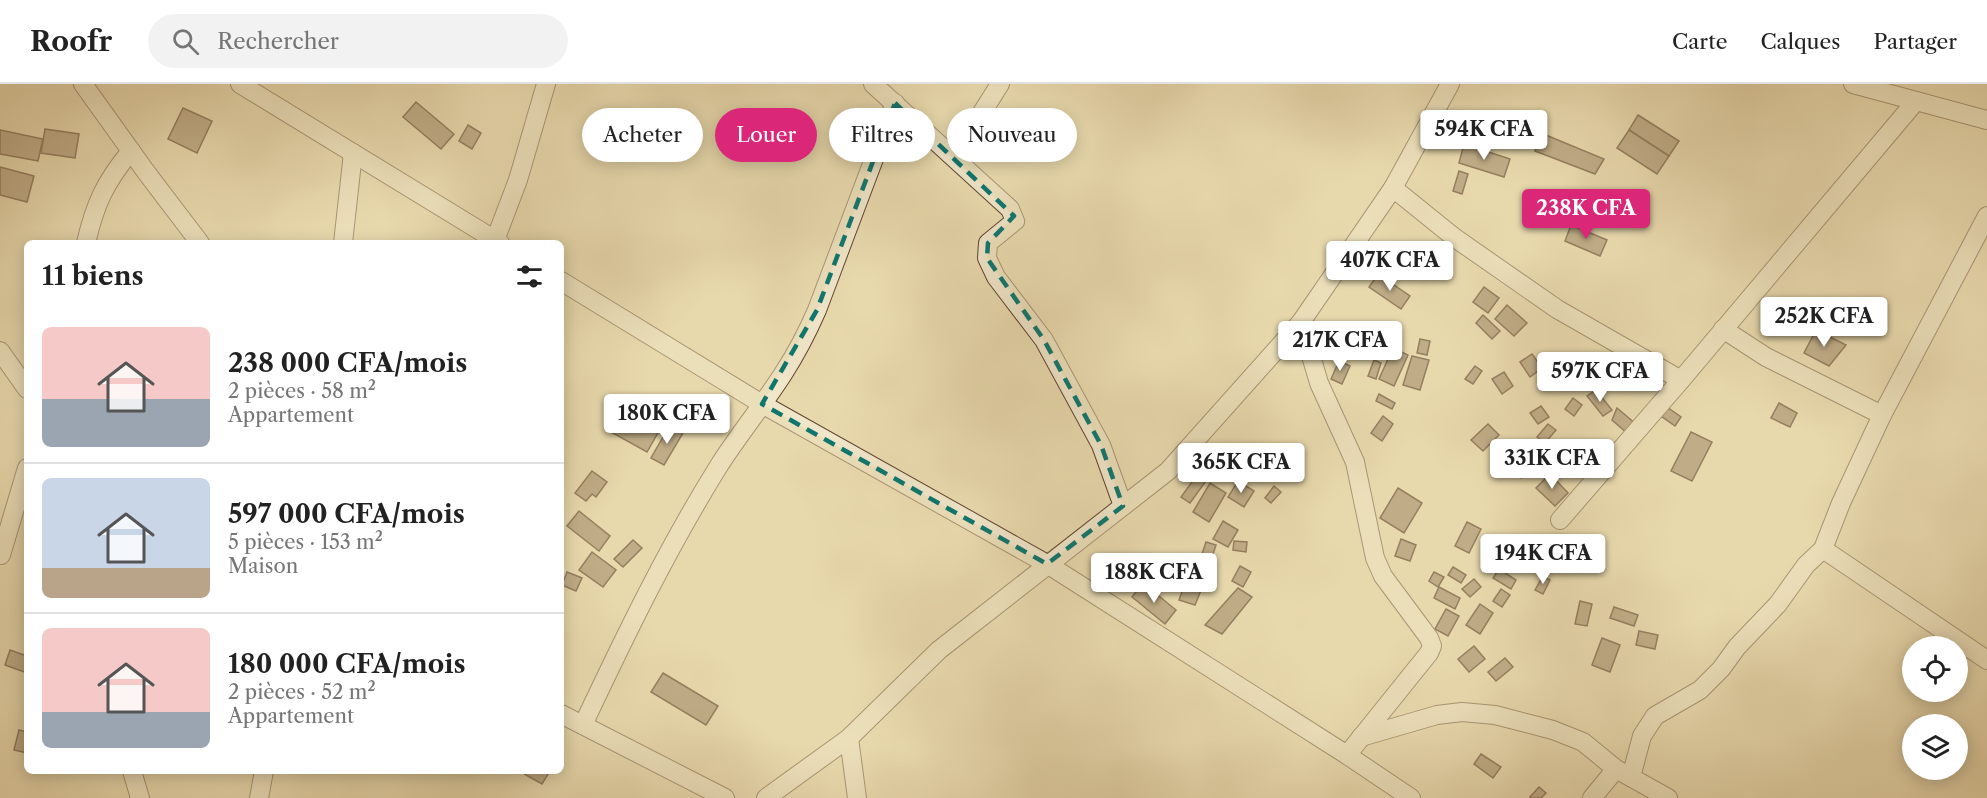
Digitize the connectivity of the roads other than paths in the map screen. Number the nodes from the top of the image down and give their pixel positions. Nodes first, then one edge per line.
1 (83, 84) edge
2 (546, 84) edge
3 (873, 84) edge
4 (1000, 84) edge
5 (1450, 84) edge
6 (1853, 84) edge
7 (249, 86) edge
8 (1916, 101) junction
9 (895, 103) junction
10 (985, 108) edge
11 (1986, 115) edge
12 (130, 151) junction
13 (947, 151) edge
14 (353, 153) junction
15 (959, 162) edge
16 (1393, 188) junction
17 (1987, 216) edge
18 (87, 240) edge
19 (198, 240) edge
20 (342, 240) edge
21 (493, 240) edge
22 (497, 240) edge
23 (564, 283) edge
24 (1301, 322) junction
25 (1723, 329) junction
26 (0, 351) edge
27 (1681, 380) junction
28 (24, 385) edge
29 (762, 404) junction
30 (1882, 415) junction
31 (24, 478) edge
32 (1124, 506) junction
33 (1560, 520) dead end
34 (1823, 549) junction
35 (1, 555) edge
36 (1047, 564) junction
37 (1987, 660) edge
38 (564, 716) edge
39 (583, 725) junction
40 (1361, 737) junction
41 (849, 738) junction
42 (1347, 755) junction
43 (1623, 773) junction
44 (133, 774) edge
45 (263, 774) edge
46 (140, 798) edge
47 (259, 798) edge
48 (725, 798) edge
49 (766, 798) edge
50 (857, 798) edge
51 (1411, 798) edge
52 (1592, 798) edge
53 (1668, 798) edge

1 - 12 street
2 - 22 street
3 - 9 street
4 - 10 street
5 - 16 street
6 - 8 street
7 - 14 street
8 - 11 street
8 - 25 street
9 - 13 street
9 - 29 street
12 - 18 street
12 - 19 street
14 - 20 street
14 - 21 street
15 - 32 street
16 - 24 street
16 - 27 street
17 - 30 street
23 - 29 street
24 - 32 street
24 - 40 street
25 - 27 street
25 - 30 street
26 - 28 street
27 - 33 street
29 - 36 street
29 - 39 street
30 - 34 street
31 - 35 street
32 - 36 street
34 - 37 street
34 - 43 street
36 - 41 street
36 - 42 street
38 - 39 street
39 - 48 street
40 - 42 street
40 - 43 street
41 - 49 street
41 - 50 street
42 - 51 street
43 - 52 street
43 - 53 street
44 - 46 street
45 - 47 street

